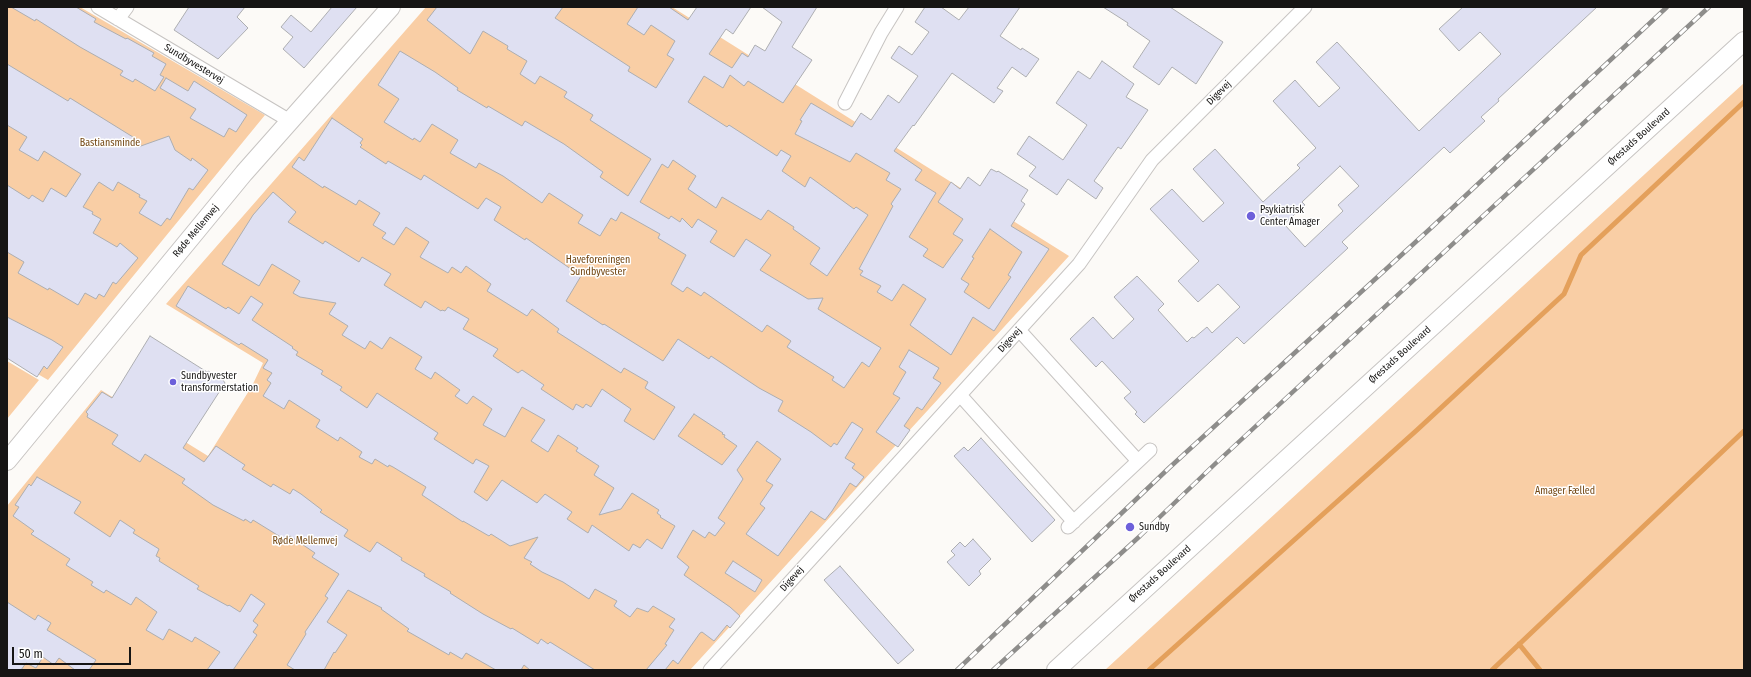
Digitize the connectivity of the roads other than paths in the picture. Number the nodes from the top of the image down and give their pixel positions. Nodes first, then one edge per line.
1 (98, 7) edge
2 (127, 7) edge
3 (391, 7) edge
4 (897, 7) edge
5 (1300, 8) edge
6 (118, 19) junction
7 (1744, 41) edge
8 (844, 103) dead end
9 (290, 121) junction
10 (1019, 330) junction
11 (960, 395) junction
12 (1150, 450) dead end
13 (7, 461) edge
14 (1138, 461) junction
15 (710, 670) edge
16 (1056, 670) edge

1 - 6 street, Sundbyvestervej
2 - 6 street
3 - 9 street, Røde Mellemvej
4 - 8 street
5 - 10 street, Digevej
6 - 9 street, Sundbyvestervej
7 - 16 street, Ørestads Boulevard
9 - 13 street, Røde Mellemvej
10 - 11 street, Digevej
10 - 14 street
11 - 14 street
11 - 15 street, Digevej
12 - 14 street

